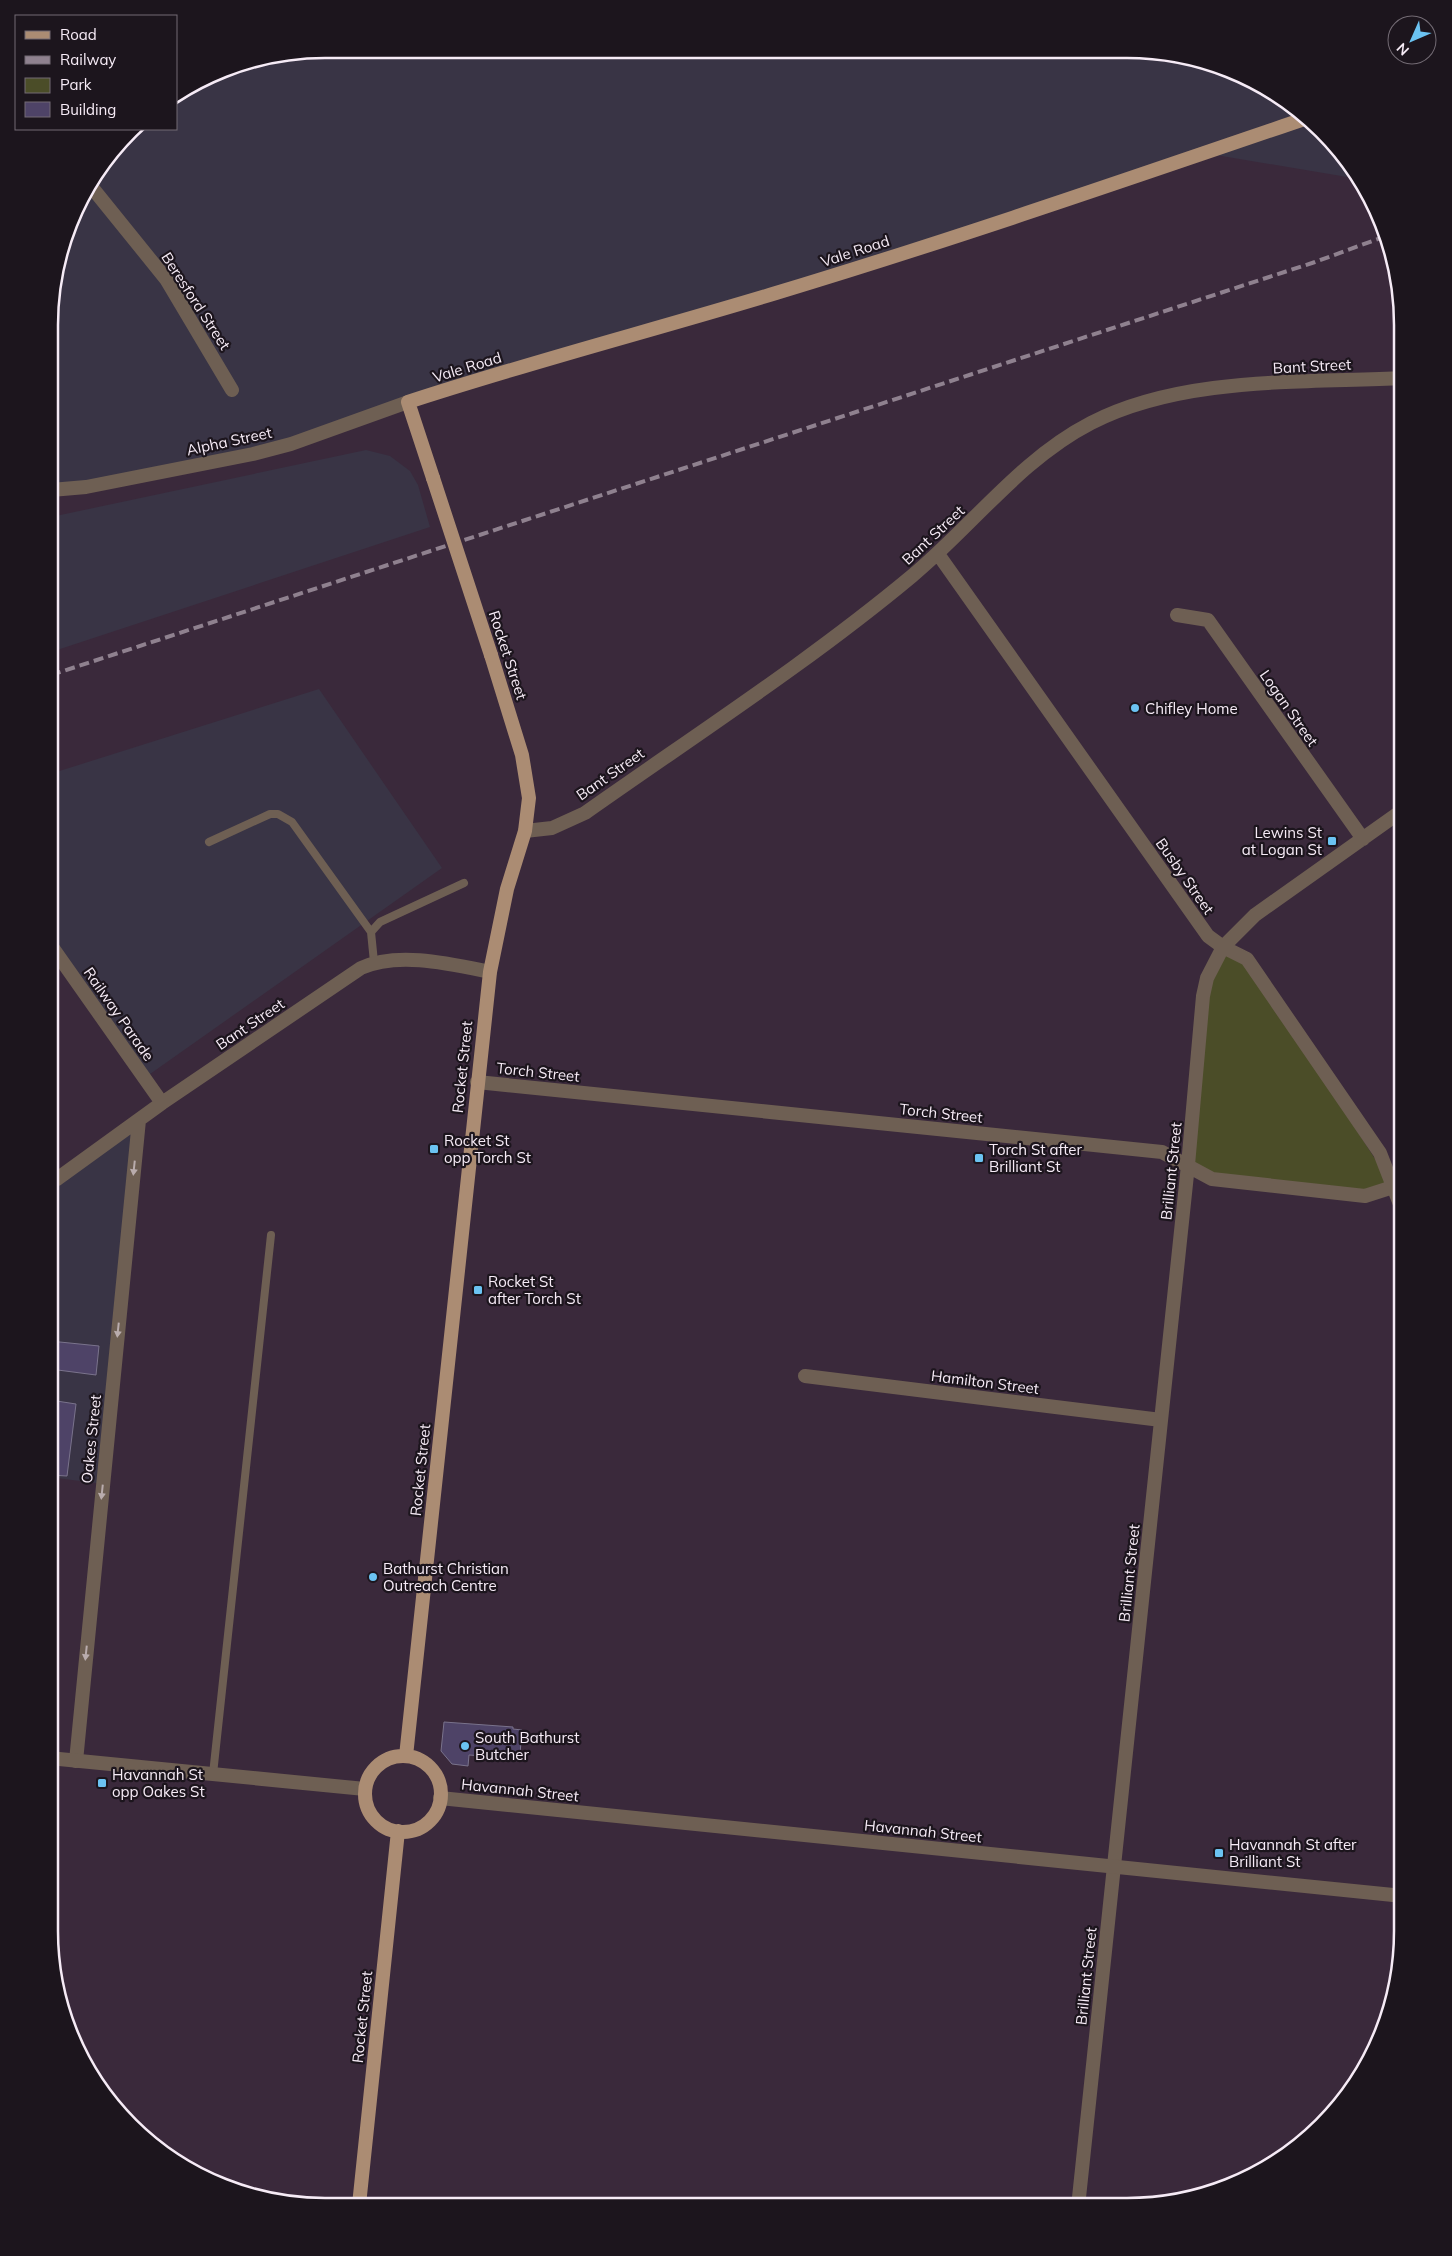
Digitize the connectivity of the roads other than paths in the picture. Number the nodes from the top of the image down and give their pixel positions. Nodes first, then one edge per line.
1 (1299, 121) edge
2 (93, 190) edge
3 (1394, 379) edge
4 (232, 390) dead end
5 (408, 402) junction
6 (57, 489) edge
7 (938, 554) junction
8 (1177, 615) dead end
9 (1394, 816) edge
10 (526, 832) junction
11 (1362, 839) junction
12 (209, 842) dead end
13 (464, 883) dead end
14 (371, 932) junction
15 (1223, 947) junction
16 (57, 954) edge
17 (374, 962) junction
18 (490, 972) junction
19 (477, 1082) junction
20 (162, 1103) junction
21 (139, 1120) junction
22 (1188, 1165) junction
23 (57, 1179) edge
24 (1393, 1187) joint
25 (271, 1235) dead end
26 (805, 1376) dead end
27 (1161, 1420) junction
28 (406, 1756) junction
29 (57, 1759) edge
30 (76, 1761) junction
31 (214, 1774) junction
32 (365, 1789) junction
33 (440, 1798) junction
34 (398, 1832) junction
35 (1115, 1867) junction
36 (1394, 1895) edge
37 (360, 2198) edge
38 (1079, 2198) edge

1 - 5 main road, Vale Road
2 - 4 street, Beresford Street
3 - 7 street, Bant Street
5 - 6 street, Alpha Street
5 - 10 main road, Rocket Street, bridge
7 - 10 street, Bant Street
7 - 15 street, Busby Street
8 - 11 street, Logan Street
9 - 11 street, Brilliant Street
10 - 18 main road, Rocket Street
11 - 15 street, Brilliant Street
12 - 14 lane
13 - 14 lane
14 - 17 lane
15 - 22 street, Brilliant Street
15 - 24 street, Busby Street
16 - 20 street, Railway Parade
17 - 18 street, Bant Street
17 - 20 street, Bant Street
18 - 19 main road, Rocket Street
19 - 22 street, Torch Street
19 - 28 main road, Rocket Street
20 - 21 street, Bant Street
21 - 23 street, Bant Street
21 -> 30 street, Oakes Street
22 - 24 street, Torch Street
22 - 27 street, Brilliant Street
25 - 31 lane
26 - 27 street, Hamilton Street
27 - 35 street, Brilliant Street
28 - 32 main road
28 - 33 main road
29 - 30 street
30 - 31 street
31 - 32 street
32 - 34 main road
33 - 34 main road
33 - 35 street, Havannah Street
34 - 37 main road, Rocket Street
35 - 36 street, Havannah Street
35 - 38 street, Brilliant Street

